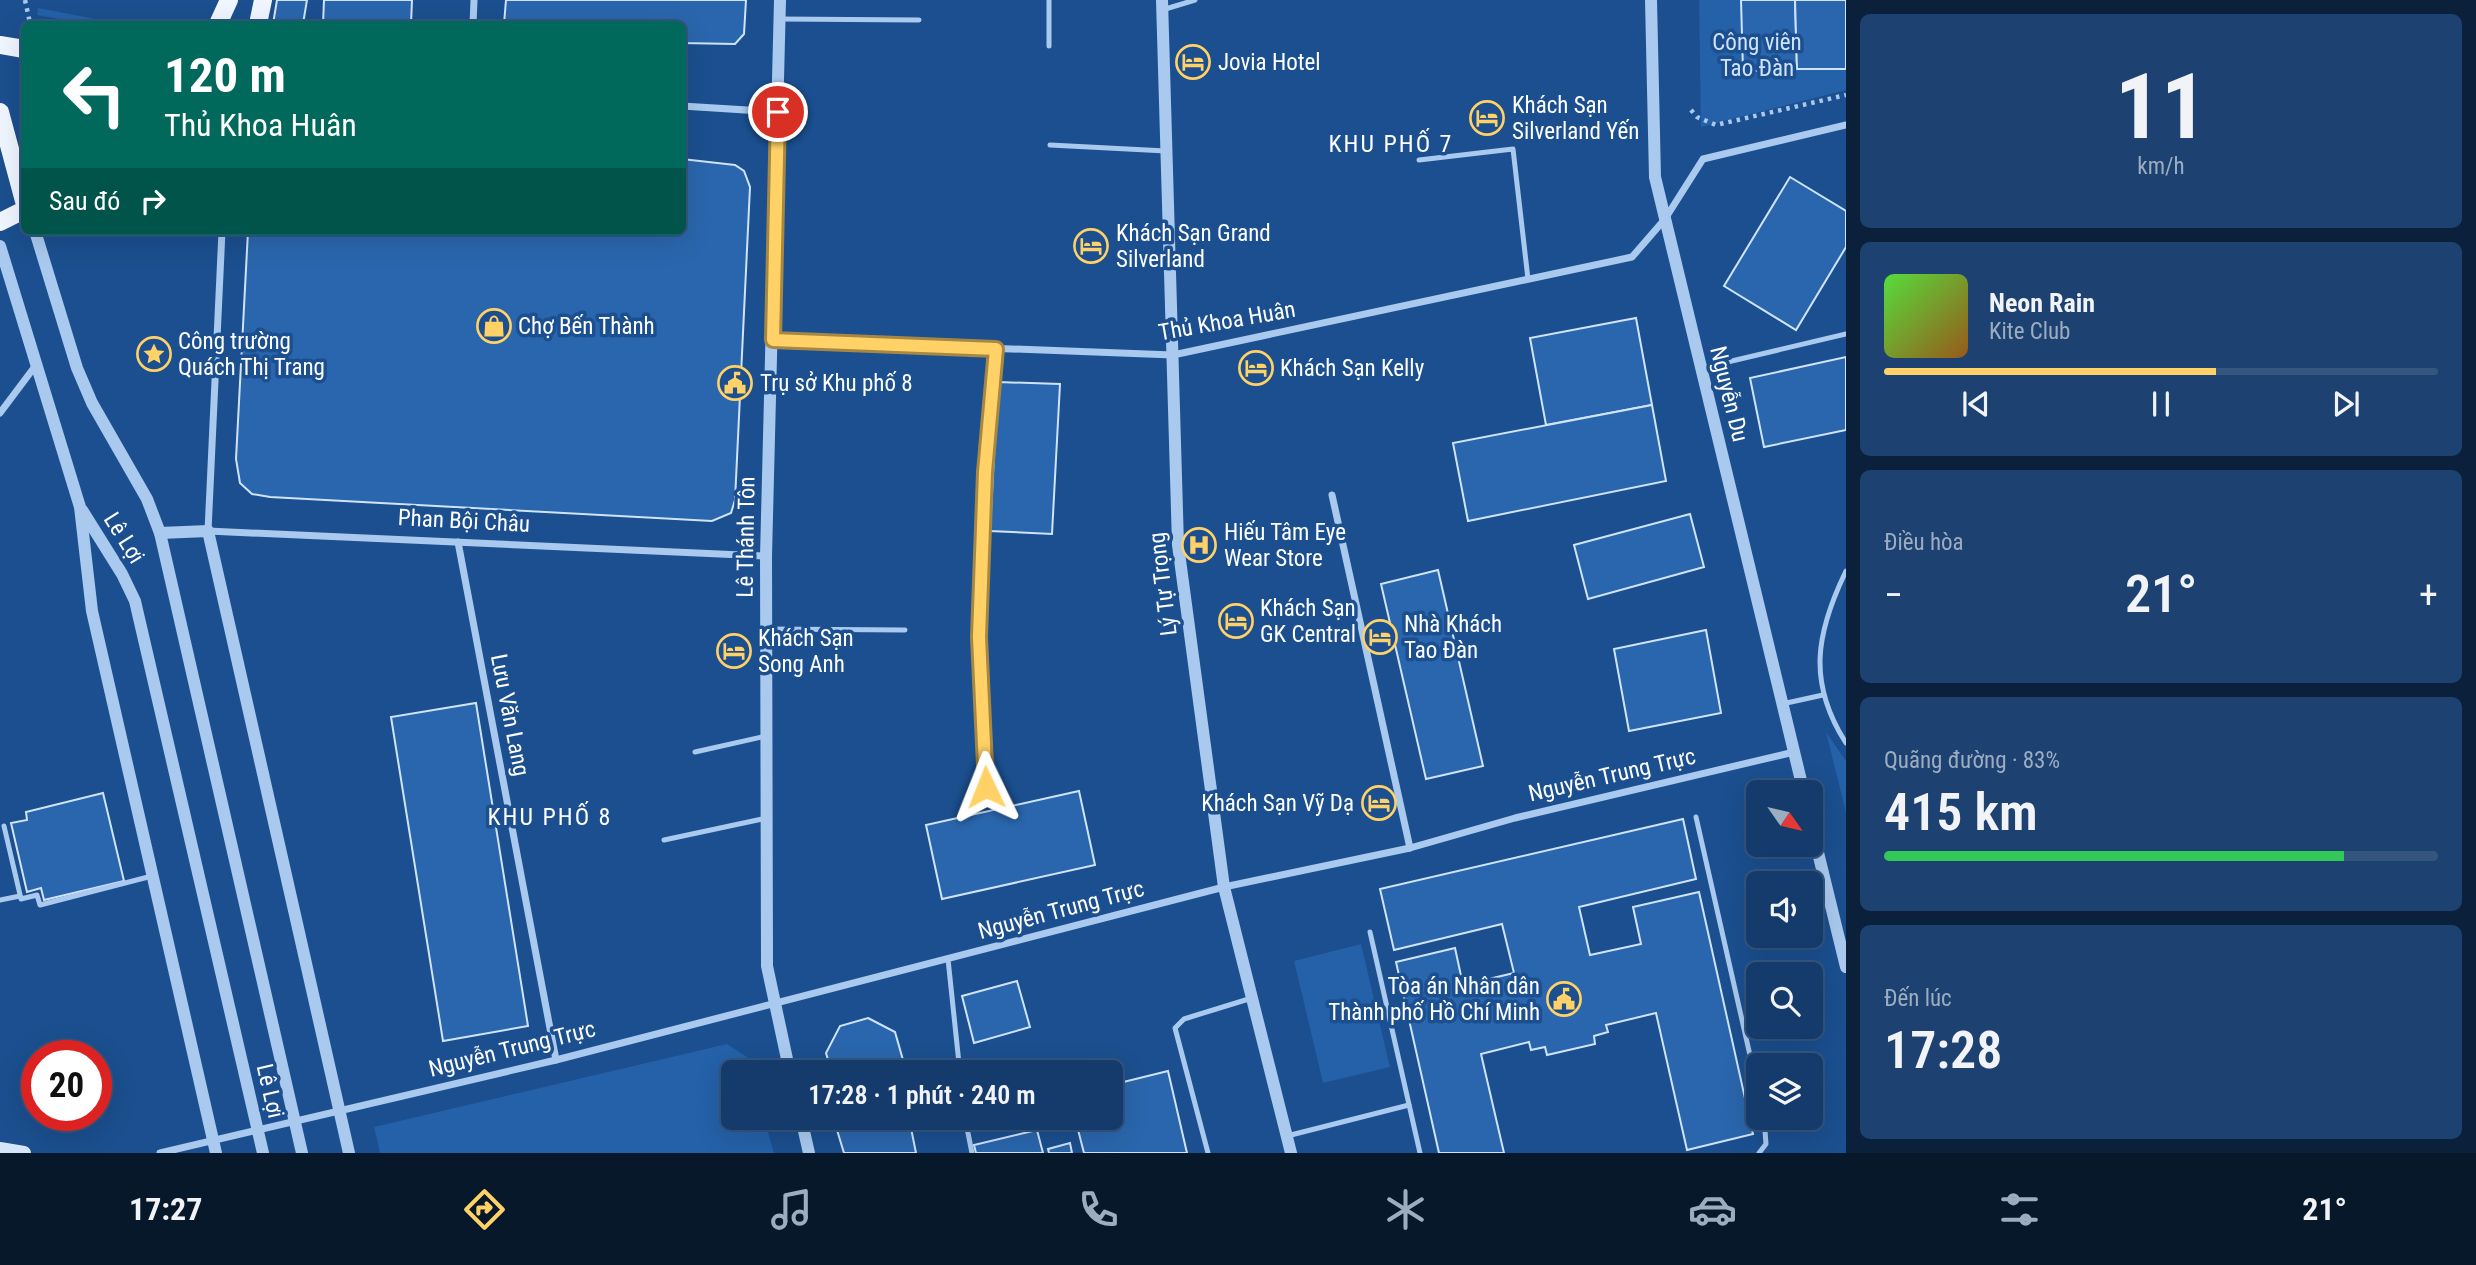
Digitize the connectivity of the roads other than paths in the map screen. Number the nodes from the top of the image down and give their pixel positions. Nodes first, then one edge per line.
1 (229, 0) edge
2 (263, 0) edge
3 (474, 0) edge
4 (780, 0) edge
5 (1049, 0) edge
6 (1195, 0) edge
7 (1651, 0) edge
8 (1162, 5) edge
9 (779, 19) junction
10 (919, 20) dead end
11 (219, 21) edge
12 (259, 21) edge
13 (473, 21) edge
14 (0, 45) edge
15 (1049, 46) dead end
16 (21, 48) edge
17 (686, 106) edge
18 (0, 112) edge
19 (778, 112) junction
20 (1846, 125) edge
21 (1050, 145) dead end
22 (1166, 150) junction
23 (1419, 160) dead end
24 (14, 177) edge
25 (21, 194) edge
26 (21, 212) edge
27 (1665, 219) junction
28 (0, 222) edge
29 (36, 235) edge
30 (222, 235) edge
31 (0, 246) edge
32 (1528, 279) junction
33 (1846, 334) edge
34 (773, 340) junction
35 (996, 349) junction
36 (1172, 355) junction
37 (36, 365) junction
38 (1702, 368) junction
39 (0, 413) edge
40 (1332, 495) dead end
41 (80, 507) junction
42 (208, 531) junction
43 (160, 533) junction
44 (458, 542) junction
45 (766, 556) junction
46 (1846, 571) edge
47 (766, 629) junction
48 (905, 630) dead end
49 (1823, 695) junction
50 (1782, 705) junction
51 (766, 736) junction
52 (1846, 743) edge
53 (695, 752) dead end
54 (1794, 752) junction
55 (1801, 780) edge
56 (986, 787) dead end
57 (1696, 817) dead end
58 (767, 818) junction
59 (4, 826) dead end
60 (664, 840) dead end
61 (1410, 848) junction
62 (1819, 858) edge
63 (152, 876) junction
64 (1224, 887) junction
65 (20, 896) junction
66 (0, 900) edge
67 (1370, 932) dead end
68 (948, 959) junction
69 (1846, 967) edge
70 (1252, 998) junction
71 (774, 1002) junction
72 (1749, 1053) edge
73 (555, 1060) junction
74 (787, 1060) edge
75 (959, 1060) edge
76 (1409, 1105) junction
77 (339, 1110) junction
78 (294, 1120) junction
79 (258, 1130) junction
80 (804, 1130) edge
81 (967, 1130) edge
82 (1765, 1130) edge
83 (1287, 1136) junction
84 (214, 1147) edge
85 (0, 1149) edge
86 (24, 1153) edge
87 (160, 1153) edge
88 (263, 1153) edge
89 (302, 1153) edge
90 (349, 1153) edge
91 (809, 1153) edge
92 (972, 1153) edge
93 (1208, 1153) edge
94 (1291, 1153) edge
95 (1420, 1153) edge
96 (1759, 1153) edge

1 - 11 main road
2 - 12 main road
3 - 13 street
4 - 9 street, Lê Thánh Tôn
5 - 15 lane
6 - 8 lane
7 - 27 street, Nguyễn Du
8 - 22 street, Lý Tự Trọng
9 - 10 lane
9 - 19 street, Lê Thánh Tôn
14 - 16 main road
17 - 19 street
18 - 24 main road
19 - 34 street, Lê Thánh Tôn
20 - 27 street, Thủ Khoa Huân
21 - 22 lane
22 - 36 street, Lý Tự Trọng
23 - 32 lane
24 - 25 main road
26 - 28 main road
27 - 32 street, Thủ Khoa Huân
27 - 38 street, Nguyễn Du
29 - 43 street
30 - 42 street
31 - 37 street
32 - 36 street, Thủ Khoa Huân
33 - 38 lane
34 - 35 street, Thủ Khoa Huân
34 - 45 street, Lê Thánh Tôn
35 - 36 street, Thủ Khoa Huân
35 - 56 lane
36 - 64 street, Lý Tự Trọng
37 - 39 street
37 - 41 street
38 - 50 street, Nguyễn Du
40 - 61 street
41 - 63 street, Lê Lợi
41 - 79 street, Lê Lợi
42 - 43 street, Phan Bội Châu
42 - 44 street, Phan Bội Châu
42 - 77 street
43 - 78 street, Lê Lợi
44 - 45 street, Phan Bội Châu
44 - 73 street, Lưu Văn Lang
45 - 47 street, Lê Thánh Tôn
46 - 49 lane
47 - 48 lane
47 - 51 street, Lê Thánh Tôn
49 - 50 lane
49 - 52 lane
50 - 54 street, Nguyễn Du
51 - 53 lane
51 - 58 street, Lê Thánh Tôn
54 - 55 street, Nguyễn Du
54 - 61 street, Nguyễn Trung Trực
57 - 72 lane
58 - 60 lane
58 - 71 street, Lê Thánh Tôn
59 - 65 lane
61 - 64 street, Nguyễn Trung Trực
62 - 69 street
63 - 65 lane
63 - 84 street, Lê Lợi
64 - 68 street, Nguyễn Trung Trực
64 - 70 street, Lý Tự Trọng
65 - 66 lane
67 - 76 lane
68 - 71 street, Nguyễn Trung Trực
68 - 75 lane
70 - 83 street, Lý Tự Trọng
70 - 93 lane
71 - 73 street, Nguyễn Trung Trực
71 - 74 street, Lê Thánh Tôn
73 - 77 street, Nguyễn Trung Trực
76 - 83 lane
76 - 95 lane
77 - 78 street, Nguyễn Trung Trực
77 - 90 street
78 - 79 street, Nguyễn Trung Trực
78 - 89 street, Lê Lợi
79 - 84 street, Nguyễn Trung Trực
79 - 88 street, Lê Lợi
80 - 91 street
81 - 92 lane
82 - 96 lane
83 - 94 street, Lý Tự Trọng
84 - 87 street, Nguyễn Trung Trực
85 - 86 main road

